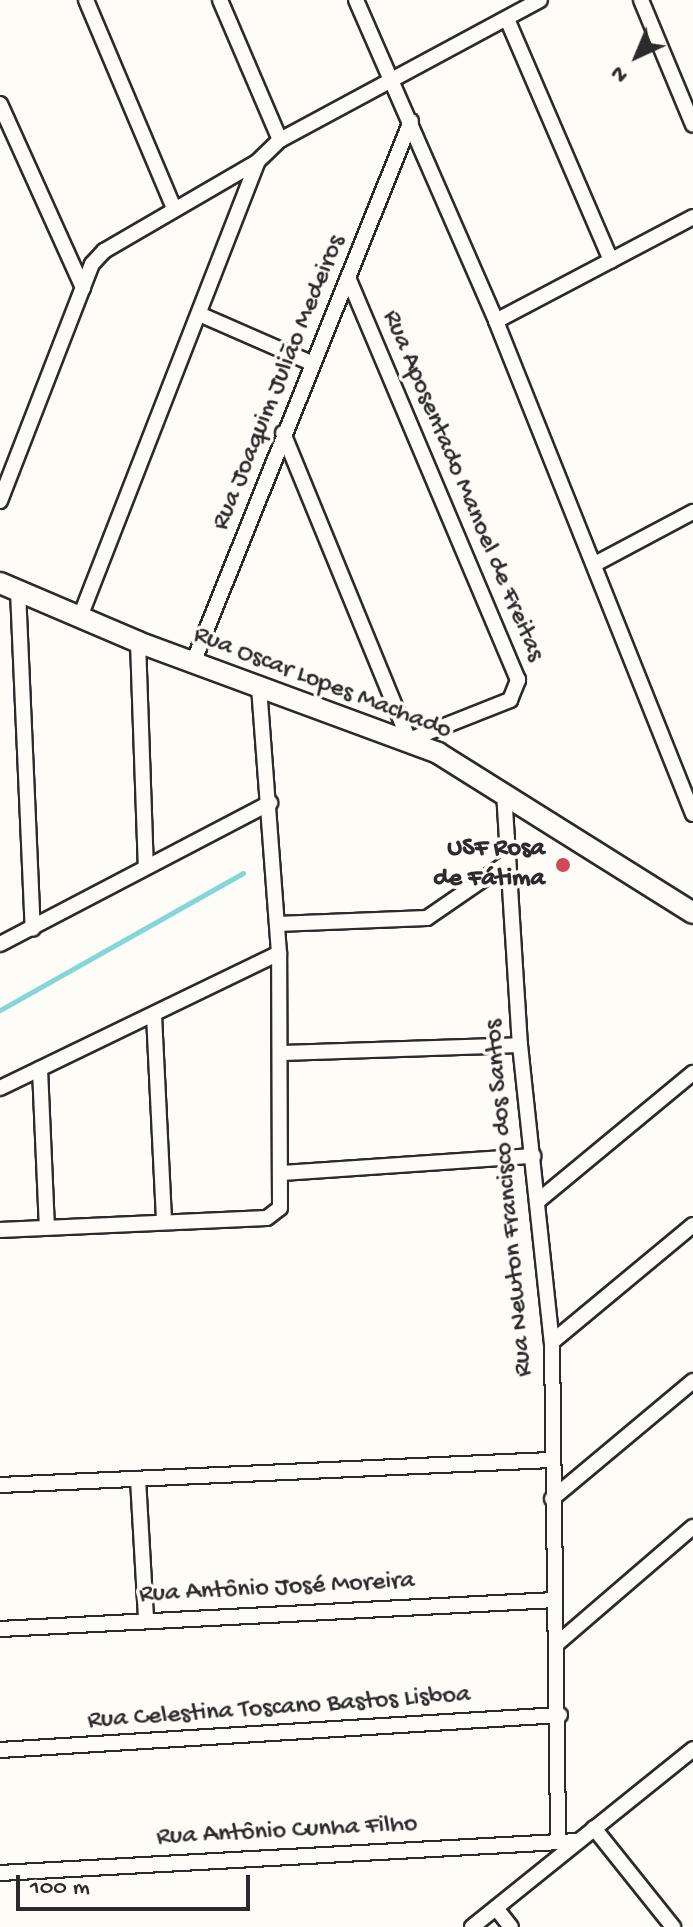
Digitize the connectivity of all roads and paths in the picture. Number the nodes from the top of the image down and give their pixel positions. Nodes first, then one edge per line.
1 (86, 0) edge
2 (220, 0) edge
3 (540, 0) edge
4 (641, 0) edge
5 (359, 1) edge
6 (507, 19) junction
7 (395, 81) junction
8 (0, 104) edge
9 (411, 121) junction
10 (693, 125) edge
11 (280, 140) junction
12 (257, 162) junction
13 (174, 208) junction
14 (693, 217) edge
15 (611, 261) junction
16 (349, 279) junction
17 (83, 288) junction
18 (199, 314) junction
19 (496, 321) junction
20 (311, 363) junction
21 (283, 433) junction
22 (0, 501) edge
23 (693, 512) edge
24 (595, 564) junction
25 (9, 587) edge
26 (80, 617) junction
27 (138, 642) junction
28 (193, 663) junction
29 (259, 684) junction
30 (409, 740) junction
31 (504, 792) junction
32 (270, 803) junction
33 (693, 814) edge
34 (507, 863) junction
35 (146, 866) junction
36 (693, 913) edge
37 (277, 924) junction
38 (33, 929) junction
39 (0, 944) edge
40 (279, 953) junction
41 (154, 1015) junction
42 (520, 1045) junction
43 (282, 1053) junction
44 (40, 1069) junction
45 (693, 1073) edge
46 (0, 1088) edge
47 (533, 1156) junction
48 (282, 1173) junction
49 (538, 1201) junction
50 (164, 1221) junction
51 (693, 1225) edge
52 (47, 1227) junction
53 (0, 1230) edge
54 (552, 1342) junction
55 (693, 1381) edge
56 (551, 1460) junction
57 (138, 1479) junction
58 (0, 1485) edge
59 (552, 1499) junction
60 (693, 1527) edge
61 (555, 1600) junction
62 (146, 1619) junction
63 (0, 1629) edge
64 (558, 1643) junction
65 (560, 1715) junction
66 (693, 1749) edge
67 (0, 1750) edge
68 (594, 1828) junction
69 (558, 1841) junction
70 (578, 1841) junction
71 (0, 1873) edge
72 (496, 1908) junction
73 (472, 1927) edge
74 (511, 1927) edge
75 (673, 1927) edge

1 - 13 street
2 - 11 street
3 - 6 street
4 - 10 street
5 - 7 street
6 - 7 street
6 - 15 street
7 - 9 street
7 - 11 street
8 - 17 street
9 - 16 street, Rua Joaquim Julião Medeiros
9 - 19 street
11 - 12 street
12 - 13 street
12 - 18 street
13 - 17 street
14 - 15 street
15 - 19 street
16 - 20 street, Rua Joaquim Julião Medeiros
16 - 30 street, Rua Aposentado Manoel de Freitas
17 - 22 street
18 - 20 street
18 - 26 street
19 - 24 street
20 - 21 street, Rua Joaquim Julião Medeiros
21 - 28 street, Rua Joaquim Julião Medeiros
21 - 30 street
23 - 24 street
24 - 33 street
25 - 26 street, Rua Oscar Lopes Machado
25 - 38 street
26 - 27 street, Rua Oscar Lopes Machado
27 - 28 street, Rua Oscar Lopes Machado
27 - 35 street
28 - 29 street, Rua Oscar Lopes Machado
29 - 30 street, Rua Oscar Lopes Machado
29 - 32 street
30 - 31 street, Rua Oscar Lopes Machado
31 - 34 street, Rua Newton Francisco dos Santos
31 - 36 street, Rua Oscar Lopes Machado
32 - 35 street
32 - 37 street
34 - 37 street
34 - 42 street, Rua Newton Francisco dos Santos
35 - 38 street
37 - 40 street
38 - 39 street
40 - 41 street
40 - 43 street
41 - 44 street
41 - 50 street
42 - 43 street
42 - 47 street, Rua Newton Francisco dos Santos
43 - 48 street
44 - 46 street
44 - 52 street
45 - 49 street
47 - 48 street
47 - 49 street, Rua Newton Francisco dos Santos
48 - 50 street
49 - 54 street, Rua Newton Francisco dos Santos
50 - 52 street
51 - 54 street
52 - 53 street
54 - 56 street, Rua Newton Francisco dos Santos
55 - 59 street
56 - 57 street
56 - 59 street, Rua Newton Francisco dos Santos
57 - 58 street
57 - 62 street
59 - 61 street, Rua Newton Francisco dos Santos
60 - 64 street
61 - 62 street, Rua Antônio José Moreira
61 - 64 street, Rua Newton Francisco dos Santos
62 - 63 street, Rua Antônio José Moreira
64 - 65 street, Rua Newton Francisco dos Santos
65 - 67 street, Rua Celestina Toscano Bastos Lisboa
65 - 69 street, Rua Newton Francisco dos Santos
66 - 68 street
68 - 70 street
68 - 75 street
69 - 70 street, Rua Antônio Cunha Filho
69 - 71 street, Rua Antônio Cunha Filho
70 - 72 street
72 - 73 street
72 - 74 street

